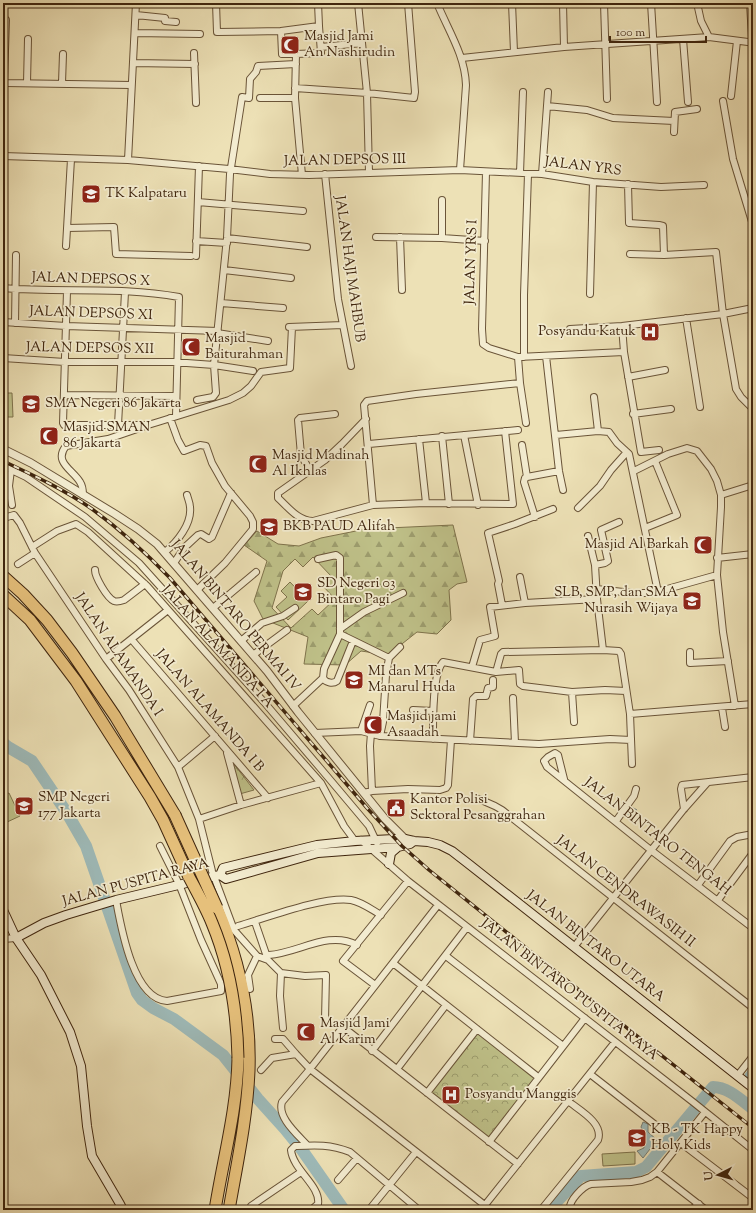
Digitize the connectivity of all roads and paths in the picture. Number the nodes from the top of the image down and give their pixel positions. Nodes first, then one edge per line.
1 (136, 3) edge
2 (173, 3) edge
3 (191, 3) edge
4 (216, 3) edge
5 (318, 3) edge
6 (358, 3) edge
7 (408, 3) edge
8 (415, 3) edge
9 (438, 3) edge
10 (512, 3) edge
11 (563, 3) edge
12 (604, 3) edge
13 (651, 3) edge
14 (697, 3) edge
15 (750, 3) edge
16 (136, 15) junction
17 (6, 20) dead end
18 (176, 22) dead end
19 (319, 26) junction
20 (135, 32) junction
21 (281, 32) junction
22 (200, 34) dead end
23 (709, 37) junction
24 (28, 39) dead end
25 (683, 39) junction
26 (653, 41) junction
27 (737, 41) junction
28 (362, 43) junction
29 (606, 45) junction
30 (321, 47) junction
31 (564, 48) junction
32 (514, 52) junction
33 (194, 53) dead end
34 (63, 54) dead end
35 (296, 54) junction
36 (462, 58) junction
37 (132, 63) junction
38 (195, 64) junction
39 (296, 64) junction
40 (62, 83) junction
41 (27, 84) junction
42 (131, 85) junction
43 (295, 88) junction
44 (523, 92) dead end
45 (548, 92) dead end
46 (367, 93) junction
47 (731, 96) dead end
48 (260, 98) dead end
49 (295, 98) junction
50 (607, 99) dead end
51 (723, 101) dead end
52 (658, 102) dead end
53 (688, 102) dead end
54 (196, 103) dead end
55 (547, 106) junction
56 (697, 109) dead end
57 (674, 122) junction
58 (545, 126) junction
59 (552, 127) dead end
60 (674, 132) dead end
61 (3, 156) edge
62 (71, 159) junction
63 (128, 160) junction
64 (199, 166) junction
65 (460, 170) junction
66 (231, 172) junction
67 (486, 172) junction
68 (369, 173) junction
69 (520, 173) junction
70 (325, 174) junction
71 (528, 174) junction
72 (542, 174) junction
73 (302, 175) junction
74 (593, 182) junction
75 (628, 184) junction
76 (704, 185) dead end
77 (442, 200) dead end
78 (198, 202) junction
79 (229, 206) junction
80 (751, 210) edge
81 (304, 211) dead end
82 (753, 225) edge
83 (67, 228) junction
84 (376, 237) dead end
85 (400, 237) junction
86 (442, 238) junction
87 (196, 241) junction
88 (227, 241) junction
89 (485, 241) junction
90 (66, 246) dead end
91 (307, 247) dead end
92 (630, 254) dead end
93 (16, 255) dead end
94 (664, 255) junction
95 (224, 270) junction
96 (291, 278) dead end
97 (3, 288) edge
98 (15, 289) junction
99 (402, 290) dead end
100 (67, 291) junction
101 (125, 292) junction
102 (590, 294) dead end
103 (221, 304) junction
104 (283, 308) dead end
105 (753, 308) edge
106 (724, 314) junction
107 (686, 318) junction
108 (3, 322) edge
109 (15, 323) junction
110 (343, 325) junction
111 (66, 326) junction
112 (622, 326) junction
113 (123, 327) junction
114 (570, 329) dead end
115 (177, 330) junction
116 (218, 332) junction
117 (268, 341) dead end
118 (624, 352) junction
119 (546, 356) junction
120 (521, 357) junction
121 (3, 358) edge
122 (65, 362) junction
123 (121, 362) junction
124 (177, 363) junction
125 (214, 365) junction
126 (351, 366) dead end
127 (665, 370) dead end
128 (253, 371) dead end
129 (628, 377) junction
130 (520, 383) junction
131 (64, 395) junction
132 (119, 395) junction
133 (176, 396) junction
134 (594, 397) dead end
135 (197, 400) dead end
136 (700, 407) dead end
137 (671, 409) dead end
138 (753, 409) edge
139 (335, 414) dead end
140 (633, 414) junction
141 (173, 417) junction
142 (366, 419) junction
143 (526, 423) dead end
144 (118, 425) junction
145 (148, 425) junction
146 (518, 430) dead end
147 (505, 431) junction
148 (598, 431) junction
149 (464, 435) junction
150 (556, 435) junction
151 (442, 436) junction
152 (419, 439) junction
153 (369, 444) junction
154 (522, 445) dead end
155 (3, 448) edge
156 (659, 450) dead end
157 (627, 452) junction
158 (655, 461) junction
159 (3, 466) edge
160 (11, 470) junction
161 (310, 471) junction
162 (559, 471) junction
163 (634, 471) junction
164 (526, 477) junction
165 (753, 485) edge
166 (563, 490) dead end
167 (231, 493) junction
168 (83, 495) junction
169 (187, 495) dead end
170 (721, 495) junction
171 (426, 503) junction
172 (449, 504) junction
173 (478, 504) junction
174 (12, 505) dead end
175 (373, 505) junction
176 (578, 508) dead end
177 (553, 510) dead end
178 (7, 517) dead end
179 (535, 517) junction
180 (619, 522) dead end
181 (645, 528) junction
182 (588, 536) dead end
183 (33, 550) junction
184 (165, 552) junction
185 (753, 554) edge
186 (717, 558) junction
187 (318, 559) dead end
188 (174, 563) junction
189 (18, 564) dead end
190 (595, 565) junction
191 (95, 570) dead end
192 (256, 572) dead end
193 (717, 575) junction
194 (3, 576) edge
195 (520, 577) dead end
196 (145, 584) junction
197 (597, 589) junction
198 (197, 590) junction
199 (658, 592) junction
200 (403, 593) dead end
201 (3, 595) edge
202 (597, 599) junction
203 (525, 603) junction
204 (502, 605) junction
205 (213, 608) junction
206 (294, 608) dead end
207 (168, 610) junction
208 (287, 630) dead end
209 (340, 632) junction
210 (132, 640) junction
211 (241, 641) junction
212 (353, 641) junction
213 (400, 647) dead end
214 (603, 650) junction
215 (690, 652) dead end
216 (253, 655) junction
217 (389, 658) junction
218 (106, 659) junction
219 (728, 661) junction
220 (472, 667) junction
221 (496, 672) junction
222 (323, 678) junction
223 (493, 680) dead end
224 (626, 691) junction
225 (572, 692) junction
226 (513, 698) dead end
227 (753, 704) edge
228 (370, 705) dead end
229 (293, 706) junction
230 (735, 706) junction
231 (722, 708) junction
232 (413, 710) dead end
233 (433, 711) junction
234 (630, 714) junction
235 (574, 722) dead end
236 (725, 727) dead end
237 (361, 731) junction
238 (315, 733) junction
239 (371, 733) junction
240 (215, 736) junction
241 (380, 736) junction
242 (433, 739) junction
243 (451, 740) junction
244 (631, 740) junction
245 (470, 741) junction
246 (515, 743) junction
247 (227, 751) junction
248 (632, 764) dead end
249 (178, 767) junction
250 (753, 777) edge
251 (564, 779) dead end
252 (321, 783) junction
253 (707, 783) junction
254 (636, 789) dead end
255 (372, 791) junction
256 (364, 793) junction
257 (268, 798) junction
258 (479, 799) dead end
259 (241, 805) junction
260 (684, 809) junction
261 (199, 819) junction
262 (616, 821) junction
263 (753, 834) edge
264 (358, 840) junction
265 (410, 841) junction
266 (375, 845) junction
267 (160, 846) dead end
268 (396, 847) junction
269 (652, 850) junction
270 (753, 853) edge
271 (388, 864) junction
272 (217, 875) junction
273 (408, 881) junction
274 (179, 884) junction
275 (698, 885) junction
276 (612, 898) junction
277 (114, 900) junction
278 (718, 900) junction
279 (438, 905) junction
280 (3, 910) edge
281 (381, 915) junction
282 (254, 922) junction
283 (238, 926) dead end
284 (467, 926) junction
285 (753, 928) edge
286 (3, 938) edge
287 (16, 938) junction
288 (357, 945) junction
289 (574, 947) junction
290 (257, 956) junction
291 (446, 956) junction
292 (393, 963) junction
293 (281, 973) junction
294 (375, 985) junction
295 (423, 986) junction
296 (250, 989) dead end
297 (446, 1005) junction
298 (753, 1008) edge
299 (585, 1018) junction
300 (325, 1020) dead end
301 (283, 1028) dead end
302 (343, 1028) junction
303 (477, 1029) junction
304 (275, 1040) dead end
305 (615, 1042) junction
306 (563, 1046) junction
307 (372, 1051) junction
308 (296, 1054) junction
309 (753, 1056) edge
310 (310, 1068) junction
311 (397, 1069) junction
312 (261, 1070) dead end
313 (590, 1074) junction
314 (738, 1075) junction
315 (538, 1077) junction
316 (753, 1088) edge
317 (427, 1093) junction
318 (568, 1101) junction
319 (240, 1108) junction
320 (703, 1110) junction
321 (662, 1130) dead end
322 (489, 1142) junction
323 (681, 1143) junction
324 (305, 1145) junction
325 (753, 1150) edge
326 (416, 1152) junction
327 (357, 1158) junction
328 (518, 1164) junction
329 (301, 1172) junction
330 (657, 1172) junction
331 (338, 1180) dead end
332 (389, 1185) junction
333 (753, 1198) edge
334 (699, 1204) junction
335 (485, 1205) junction
336 (569, 1209) edge
337 (123, 1210) edge
338 (215, 1210) edge
339 (229, 1210) edge
340 (250, 1210) edge
341 (311, 1210) edge
342 (369, 1210) edge
343 (419, 1210) edge
344 (491, 1210) edge
345 (541, 1210) edge
346 (691, 1210) edge
347 (706, 1210) edge

1 - 16 street
2 - 3 street
4 - 21 street
5 - 19 street
6 - 28 street
7 - 8 street
7 - 46 street
9 - 36 street
10 - 32 street
11 - 31 street
12 - 29 street
13 - 26 street
14 - 23 street
15 - 27 street
16 - 18 street
16 - 20 street
17 - 41 street
19 - 21 street
19 - 30 street
20 - 22 street
20 - 37 street
21 - 35 street
23 - 25 street
23 - 27 street
24 - 41 street
25 - 26 street
25 - 53 street
26 - 29 street
26 - 52 street
27 - 47 street
28 - 30 street
28 - 46 street
29 - 31 street
29 - 50 street
30 - 35 street
31 - 32 street
32 - 36 street
33 - 38 street
34 - 40 street
35 - 39 street
36 - 65 street
37 - 38 street
37 - 42 street
38 - 54 street
39 - 43 street
39 - 66 street
40 - 41 street
40 - 42 street
42 - 63 street
43 - 46 street
43 - 49 street
44 - 69 street
45 - 55 street
46 - 68 street
48 - 49 street
49 - 73 street
51 - 80 street
55 - 57 street
55 - 58 street
56 - 57 street
57 - 60 street
58 - 59 street
58 - 72 street
61 - 62 street, JALAN DEPSOS III
62 - 63 street, JALAN DEPSOS III
62 - 83 street
63 - 64 street, JALAN DEPSOS III
64 - 66 street, JALAN DEPSOS III
64 - 78 street
65 - 67 street, JALAN YRS
65 - 68 street, JALAN DEPSOS III
66 - 73 street, JALAN DEPSOS III
66 - 79 street
67 - 69 street, JALAN YRS
67 - 89 street, JALAN YRS I
68 - 70 street, JALAN DEPSOS III
69 - 71 street, JALAN YRS
70 - 73 street, JALAN DEPSOS III
70 - 110 street, JALAN HAJI MAHBUB
71 - 72 street, JALAN YRS
71 - 120 street
72 - 74 street, JALAN YRS
74 - 75 street, JALAN YRS
74 - 102 street
75 - 76 street, JALAN YRS
75 - 94 street
77 - 86 street
78 - 79 street
78 - 87 street
79 - 81 street
79 - 88 street
80 - 82 street
83 - 87 street
83 - 90 street
84 - 85 street
85 - 86 street
85 - 99 street
86 - 89 street
87 - 88 street
88 - 91 street
88 - 95 street
89 - 120 street, JALAN YRS I
92 - 94 street
93 - 98 street
94 - 106 street
95 - 96 street
95 - 103 street
97 - 98 street, JALAN DEPSOS X
98 - 100 street, JALAN DEPSOS X
98 - 109 street
100 - 101 street, JALAN DEPSOS X
100 - 111 street
101 - 113 street
101 - 115 street, JALAN DEPSOS X
103 - 104 street
103 - 116 street
105 - 106 street
106 - 107 street
106 - 138 street
107 - 112 street
107 - 136 street
108 - 109 street, JALAN DEPSOS XI
109 - 111 street, JALAN DEPSOS XI
110 - 126 street, JALAN HAJI MAHBUB
110 - 141 street
111 - 113 street, JALAN DEPSOS XI
111 - 122 street
112 - 114 street
112 - 118 street
113 - 115 street, JALAN DEPSOS XI
113 - 123 street
115 - 116 street, JALAN DEPSOS XI
115 - 124 street
116 - 117 street, JALAN DEPSOS XI
116 - 125 street
118 - 119 street
118 - 129 street
119 - 120 street
119 - 150 street
120 - 130 street
121 - 122 street, JALAN DEPSOS XII
122 - 123 street, JALAN DEPSOS XII
122 - 131 street
123 - 124 street, JALAN DEPSOS XII
123 - 132 street
124 - 125 street, JALAN DEPSOS XII
124 - 133 street
125 - 128 street, JALAN DEPSOS XII
125 - 135 street
127 - 129 street
129 - 140 street
130 - 142 street
130 - 143 street
131 - 132 street
131 - 144 street
132 - 133 street
132 - 144 street
133 - 141 street
134 - 148 street
137 - 140 street
139 - 161 street
140 - 156 street
141 - 145 street
141 - 167 street
142 - 153 street
142 - 161 street
144 - 145 street
145 - 168 street
146 - 147 street
147 - 149 street
147 - 173 street
148 - 150 street
148 - 157 street
149 - 151 street
149 - 173 street
150 - 162 street
151 - 152 street
151 - 172 street
152 - 153 street
152 - 171 street
153 - 175 street
154 - 164 street
155 - 168 street, JALAN BINTARO PERMAI IV
157 - 163 street
157 - 176 street
158 - 163 street
158 - 170 street
158 - 181 street
159 - 160 street, JALAN BINTARO PUSPITA RAYA
160 - 174 street
160 - 266 street, JALAN BINTARO PUSPITA RAYA
161 - 175 street
162 - 164 street
162 - 166 street
163 - 181 street
164 - 179 street
165 - 170 street
167 - 188 street
167 - 198 street
168 - 184 street, JALAN BINTARO PERMAI IV
169 - 184 street
170 - 186 street
171 - 172 street
171 - 175 street
172 - 173 street
177 - 179 street
178 - 183 street, JALAN ALAMANDA I
179 - 204 street
180 - 190 street
181 - 199 street
182 - 190 street
183 - 189 street
183 - 196 street, JALAN ALAMANDA I A
183 - 218 street, JALAN ALAMANDA I
184 - 188 street, JALAN BINTARO PERMAI IV
185 - 186 street
186 - 193 street
187 - 209 street
188 - 198 street, JALAN BINTARO PERMAI IV
190 - 197 street
191 - 196 street
192 - 205 street
193 - 199 street
193 - 219 street
194 - 319 highway, bridge
195 - 203 street
196 - 207 street, JALAN ALAMANDA I A
197 - 199 street
197 - 202 street
198 - 205 street, JALAN BINTARO PERMAI IV
200 - 209 street
201 - 319 highway, bridge
202 - 203 street
202 - 214 street
203 - 204 street
204 - 220 street
205 - 211 street, JALAN BINTARO PERMAI IV
206 - 211 street
207 - 210 street
207 - 252 street, JALAN ALAMANDA I A
208 - 216 street
209 - 212 street
209 - 222 street
210 - 218 street
210 - 240 street, JALAN ALAMANDA I B
211 - 216 street, JALAN BINTARO PERMAI IV
212 - 217 street
212 - 222 street
213 - 217 street
214 - 221 street
214 - 224 street
215 - 219 street
216 - 229 street, JALAN BINTARO PERMAI IV
217 - 241 street
218 - 249 street, JALAN ALAMANDA I
219 - 230 street
220 - 221 street
220 - 233 street
221 - 225 street
222 - 229 street
223 - 245 street
224 - 225 street
224 - 234 street
225 - 235 street
226 - 246 street
227 - 230 street
228 - 237 street
229 - 238 street, JALAN BINTARO PERMAI IV
230 - 231 street
231 - 234 street
231 - 236 street
232 - 233 street
233 - 242 street
234 - 244 street
237 - 238 street
237 - 239 street
238 - 256 street, JALAN BINTARO PERMAI IV
239 - 241 street
239 - 255 street
240 - 247 street, JALAN ALAMANDA I B
240 - 249 street
241 - 242 street
242 - 243 street
243 - 245 street
243 - 255 street
244 - 246 street
244 - 248 street
245 - 246 street
247 - 257 street, JALAN ALAMANDA I B
247 - 259 street
249 - 261 street, JALAN ALAMANDA I
250 - 253 street
251 - 262 street, JALAN BINTARO TENGAH
252 - 257 street
252 - 264 street, JALAN ALAMANDA I A
253 - 260 street
253 - 260 street
254 - 262 street
255 - 256 street
256 - 265 street, JALAN BINTARO PERMAI IV
257 - 259 street
258 - 276 street, JALAN CENDRAWASIH II
259 - 261 street
260 - 269 street
261 - 272 street, JALAN ALAMANDA I
262 - 269 street, JALAN BINTARO TENGAH
263 - 275 street
264 - 266 main road
264 - 272 main road
265 - 266 main road
265 - 268 main road
265 - 289 main road, JALAN BINTARO UTARA
266 - 268 main road
266 - 271 street, JALAN BINTARO PUSPITA RAYA
266 - 272 main road
267 - 274 street
268 - 271 main road
269 - 275 street, JALAN BINTARO TENGAH
269 - 276 street
270 - 278 street
271 - 273 street, JALAN BINTARO PUSPITA RAYA
272 - 274 main road, JALAN PUSPITA RAYA
272 - 290 street, JALAN ALAMANDA I
273 - 279 street, JALAN BINTARO PUSPITA RAYA
273 - 281 street
274 - 277 main road, JALAN PUSPITA RAYA
274 - 277 street
275 - 278 street, JALAN BINTARO TENGAH
276 - 289 street
276 - 298 street, JALAN CENDRAWASIH II
277 - 287 main road, JALAN PUSPITA RAYA
278 - 285 street, JALAN BINTARO TENGAH
279 - 284 street, JALAN BINTARO PUSPITA RAYA
279 - 292 street
280 - 287 main road
281 - 282 street
281 - 288 street
282 - 283 street
282 - 288 street
284 - 291 street
284 - 299 street, JALAN BINTARO PUSPITA RAYA
286 - 287 street
287 - 337 main road
288 - 294 street
289 - 314 main road, JALAN BINTARO UTARA
290 - 293 street, JALAN ALAMANDA I
290 - 296 street
291 - 295 street
291 - 306 street
292 - 294 street
292 - 295 street
293 - 300 street
293 - 301 street
294 - 302 street
295 - 297 street
295 - 307 street
297 - 303 street
297 - 311 street
299 - 305 street, JALAN BINTARO PUSPITA RAYA
299 - 306 street
302 - 307 street
302 - 310 street
303 - 315 street
303 - 317 street
304 - 308 street
305 - 313 street
305 - 320 street, JALAN BINTARO PUSPITA RAYA
306 - 315 street
307 - 311 street
308 - 310 street
308 - 312 street
309 - 314 street
310 - 324 street
310 - 326 street
311 - 317 street
313 - 318 street
313 - 321 street
314 - 316 main road, JALAN BINTARO UTARA
315 - 322 street
317 - 322 street
318 - 328 street
318 - 345 street
319 - 338 highway
319 - 339 highway
320 - 323 street
320 - 325 street, JALAN BINTARO PUSPITA RAYA
322 - 328 street
323 - 330 street
323 - 333 street
324 - 327 street
324 - 329 street
326 - 332 street
326 - 335 street
327 - 331 street
327 - 332 street
328 - 335 street
329 - 340 street
329 - 341 street
330 - 334 street
330 - 336 street
332 - 342 street
332 - 343 street
334 - 346 street
334 - 347 street
335 - 344 street

